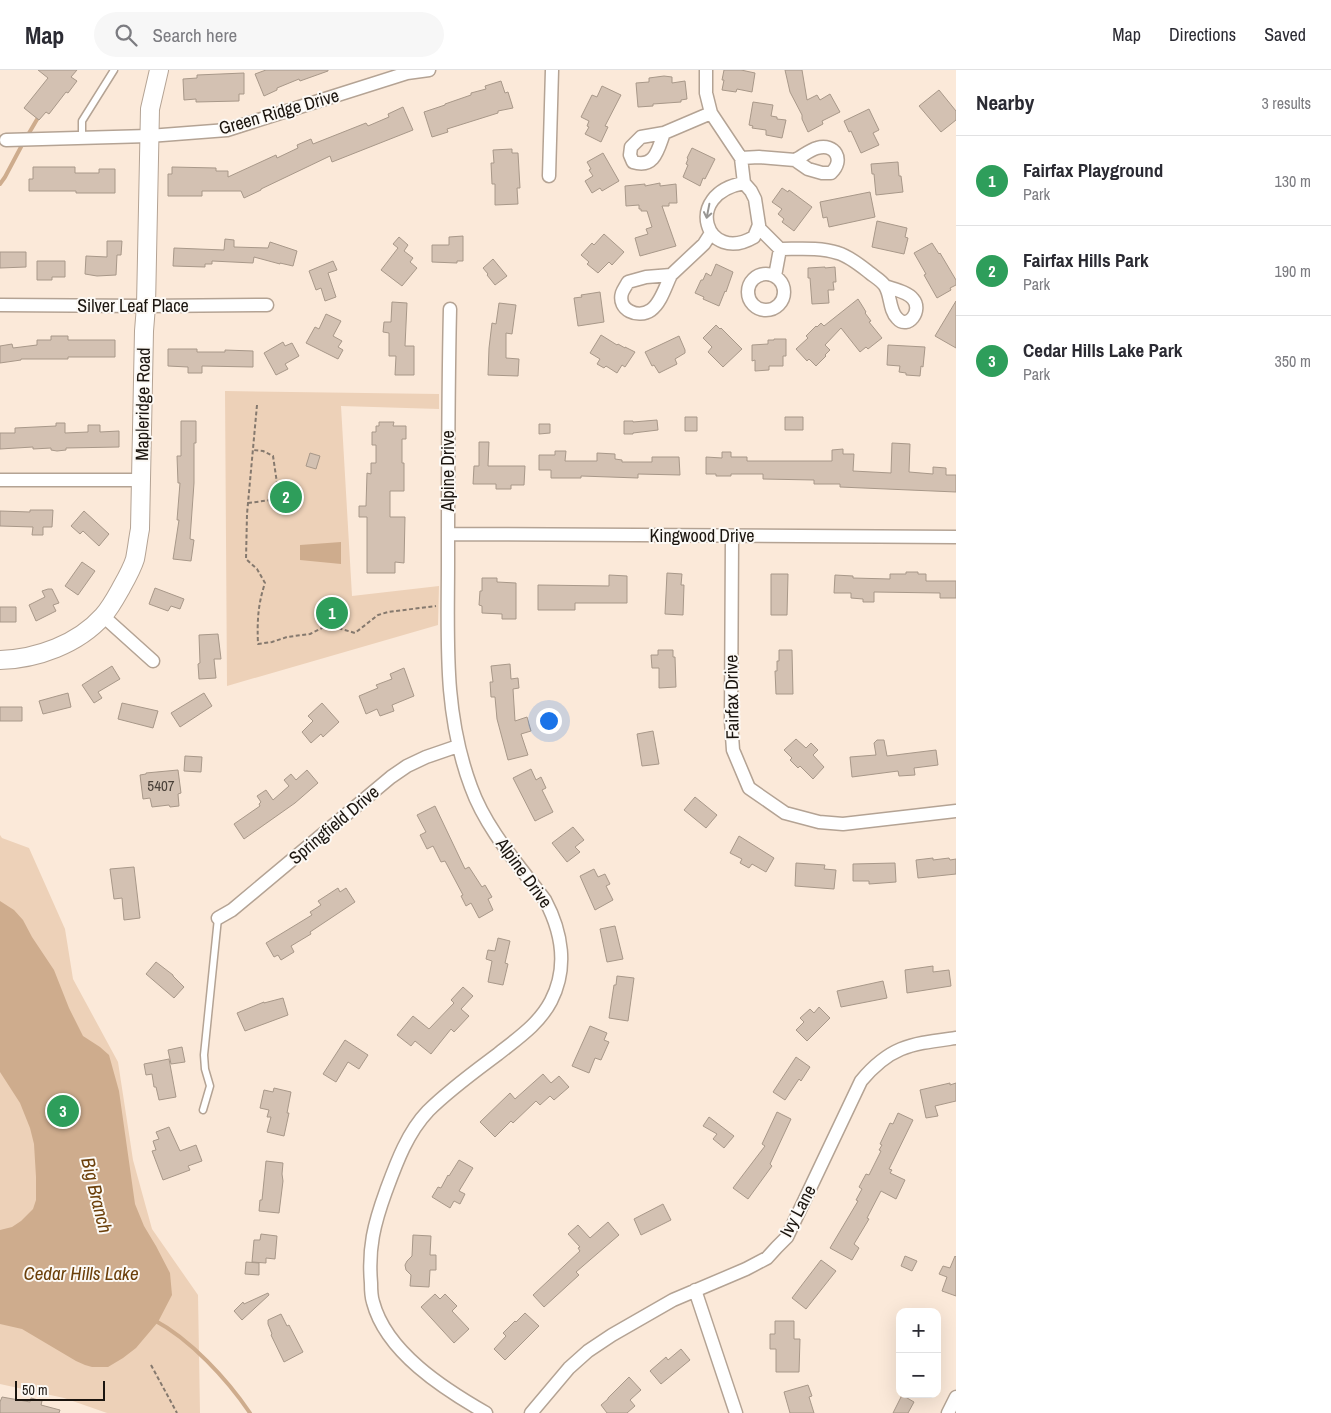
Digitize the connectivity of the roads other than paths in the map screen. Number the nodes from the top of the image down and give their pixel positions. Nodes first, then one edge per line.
1 (114, 70) edge
2 (159, 70) edge
3 (429, 70) edge
4 (552, 70) edge
5 (706, 70) edge
6 (710, 113) junction
7 (664, 133) dead end
8 (149, 136) junction
9 (82, 138) junction
10 (6, 140) dead end
11 (741, 158) junction
12 (795, 160) dead end
13 (550, 176) dead end
14 (744, 183) junction
15 (758, 227) junction
16 (711, 233) junction
17 (780, 250) junction
18 (671, 275) dead end
19 (775, 276) dead end
20 (885, 286) dead end
21 (0, 305) edge
22 (267, 305) dead end
23 (146, 306) junction
24 (450, 309) dead end
25 (0, 480) edge
26 (141, 480) junction
27 (448, 534) junction
28 (732, 536) junction
29 (956, 537) edge
30 (103, 616) junction
31 (0, 660) edge
32 (153, 661) dead end
33 (458, 746) junction
34 (956, 811) edge
35 (218, 918) joint
36 (956, 1038) edge
37 (203, 1110) dead end
38 (696, 1290) junction
39 (956, 1397) edge
40 (486, 1413) edge
41 (531, 1413) edge
42 (736, 1413) edge
43 (948, 1413) edge

1 - 9 lane
2 - 8 street, Mapleridge Road
3 - 8 street, Green Ridge Drive
4 - 13 street
5 - 6 street
6 - 7 street
6 - 11 street
8 - 9 street, Green Ridge Drive
8 - 23 street, Mapleridge Road
9 - 10 street, Green Ridge Drive
11 - 12 street
11 - 14 street
14 - 15 street
14 -> 16 street
15 - 16 street
15 - 17 street
16 - 18 street
17 - 19 street
17 - 20 street
21 - 23 street, Silver Leaf Place
22 - 23 street, Silver Leaf Place
23 - 26 street, Mapleridge Road
24 - 27 street, Alpine Drive
25 - 26 street
26 - 30 street, Mapleridge Road
27 - 28 street, Kingwood Drive
27 - 33 street, Alpine Drive
28 - 29 street, Kingwood Drive
28 - 34 street, Fairfax Drive
30 - 31 street, Mapleridge Road
30 - 32 street
33 - 35 street, Springfield Drive
33 - 40 street, Alpine Drive
35 - 37 lane
36 - 38 street, Ivy Lane
38 - 41 street, Ivy Lane
38 - 42 street
39 - 43 street

